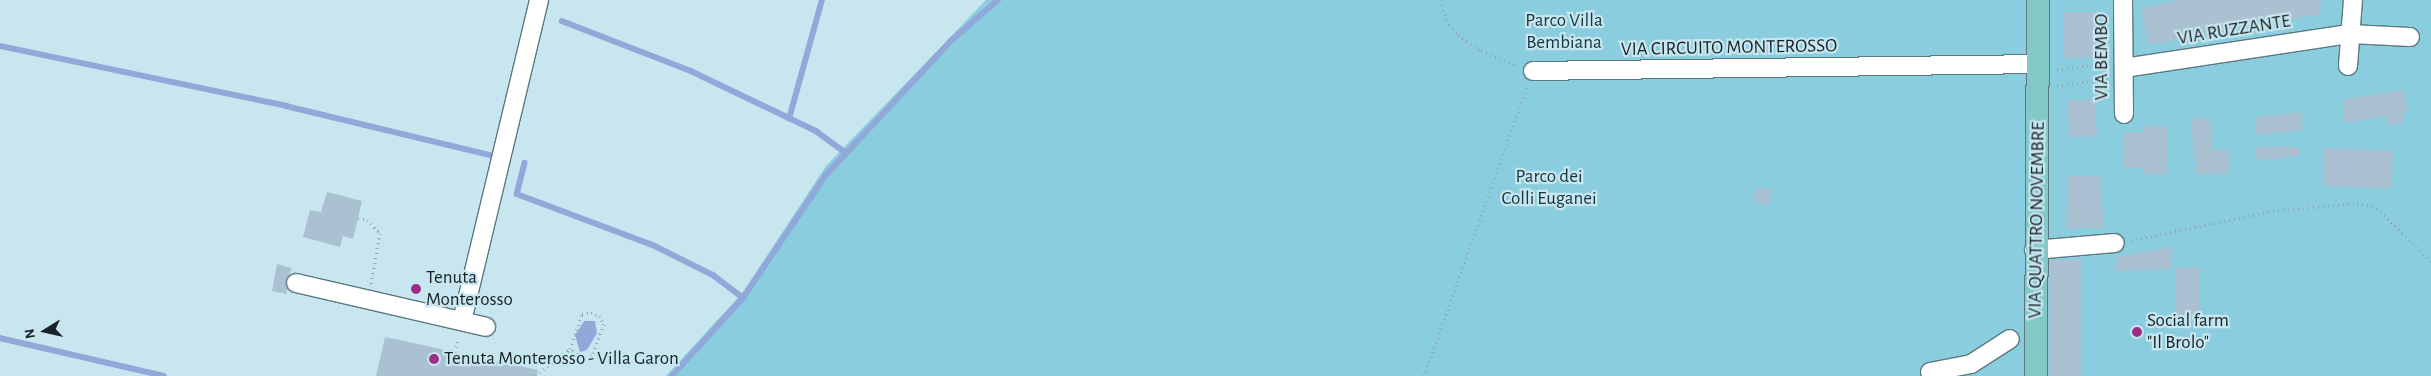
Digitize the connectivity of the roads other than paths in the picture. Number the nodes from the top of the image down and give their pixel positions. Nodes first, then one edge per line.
1 (539, 0) edge
2 (2038, 0) edge
3 (2123, 0) edge
4 (2353, 0) edge
5 (2350, 34) junction
6 (2410, 37) dead end
7 (2348, 66) dead end
8 (2046, 67) junction
9 (2123, 68) junction
10 (1533, 71) road end
11 (2124, 114) dead end
12 (2115, 243) road end
13 (2034, 250) junction
14 (296, 284) dead end
15 (462, 321) junction
16 (486, 326) dead end
17 (2010, 339) dead end
18 (1930, 372) dead end
19 (2036, 376) edge

1 - 15 street
2 - 8 main road, VIA QUATTRO NOVEMBRE
3 - 9 street, VIA BEMBO
4 - 5 street
5 - 6 street, VIA RUZZANTE
5 - 7 street
5 - 9 street, VIA RUZZANTE
8 - 10 street, VIA CIRCUITO MONTEROSSO
8 - 13 main road, VIA QUATTRO NOVEMBRE
9 - 11 street, VIA BEMBO
12 - 13 street
13 - 19 main road, VIA QUATTRO NOVEMBRE
14 - 15 street
15 - 16 street
17 - 18 street

